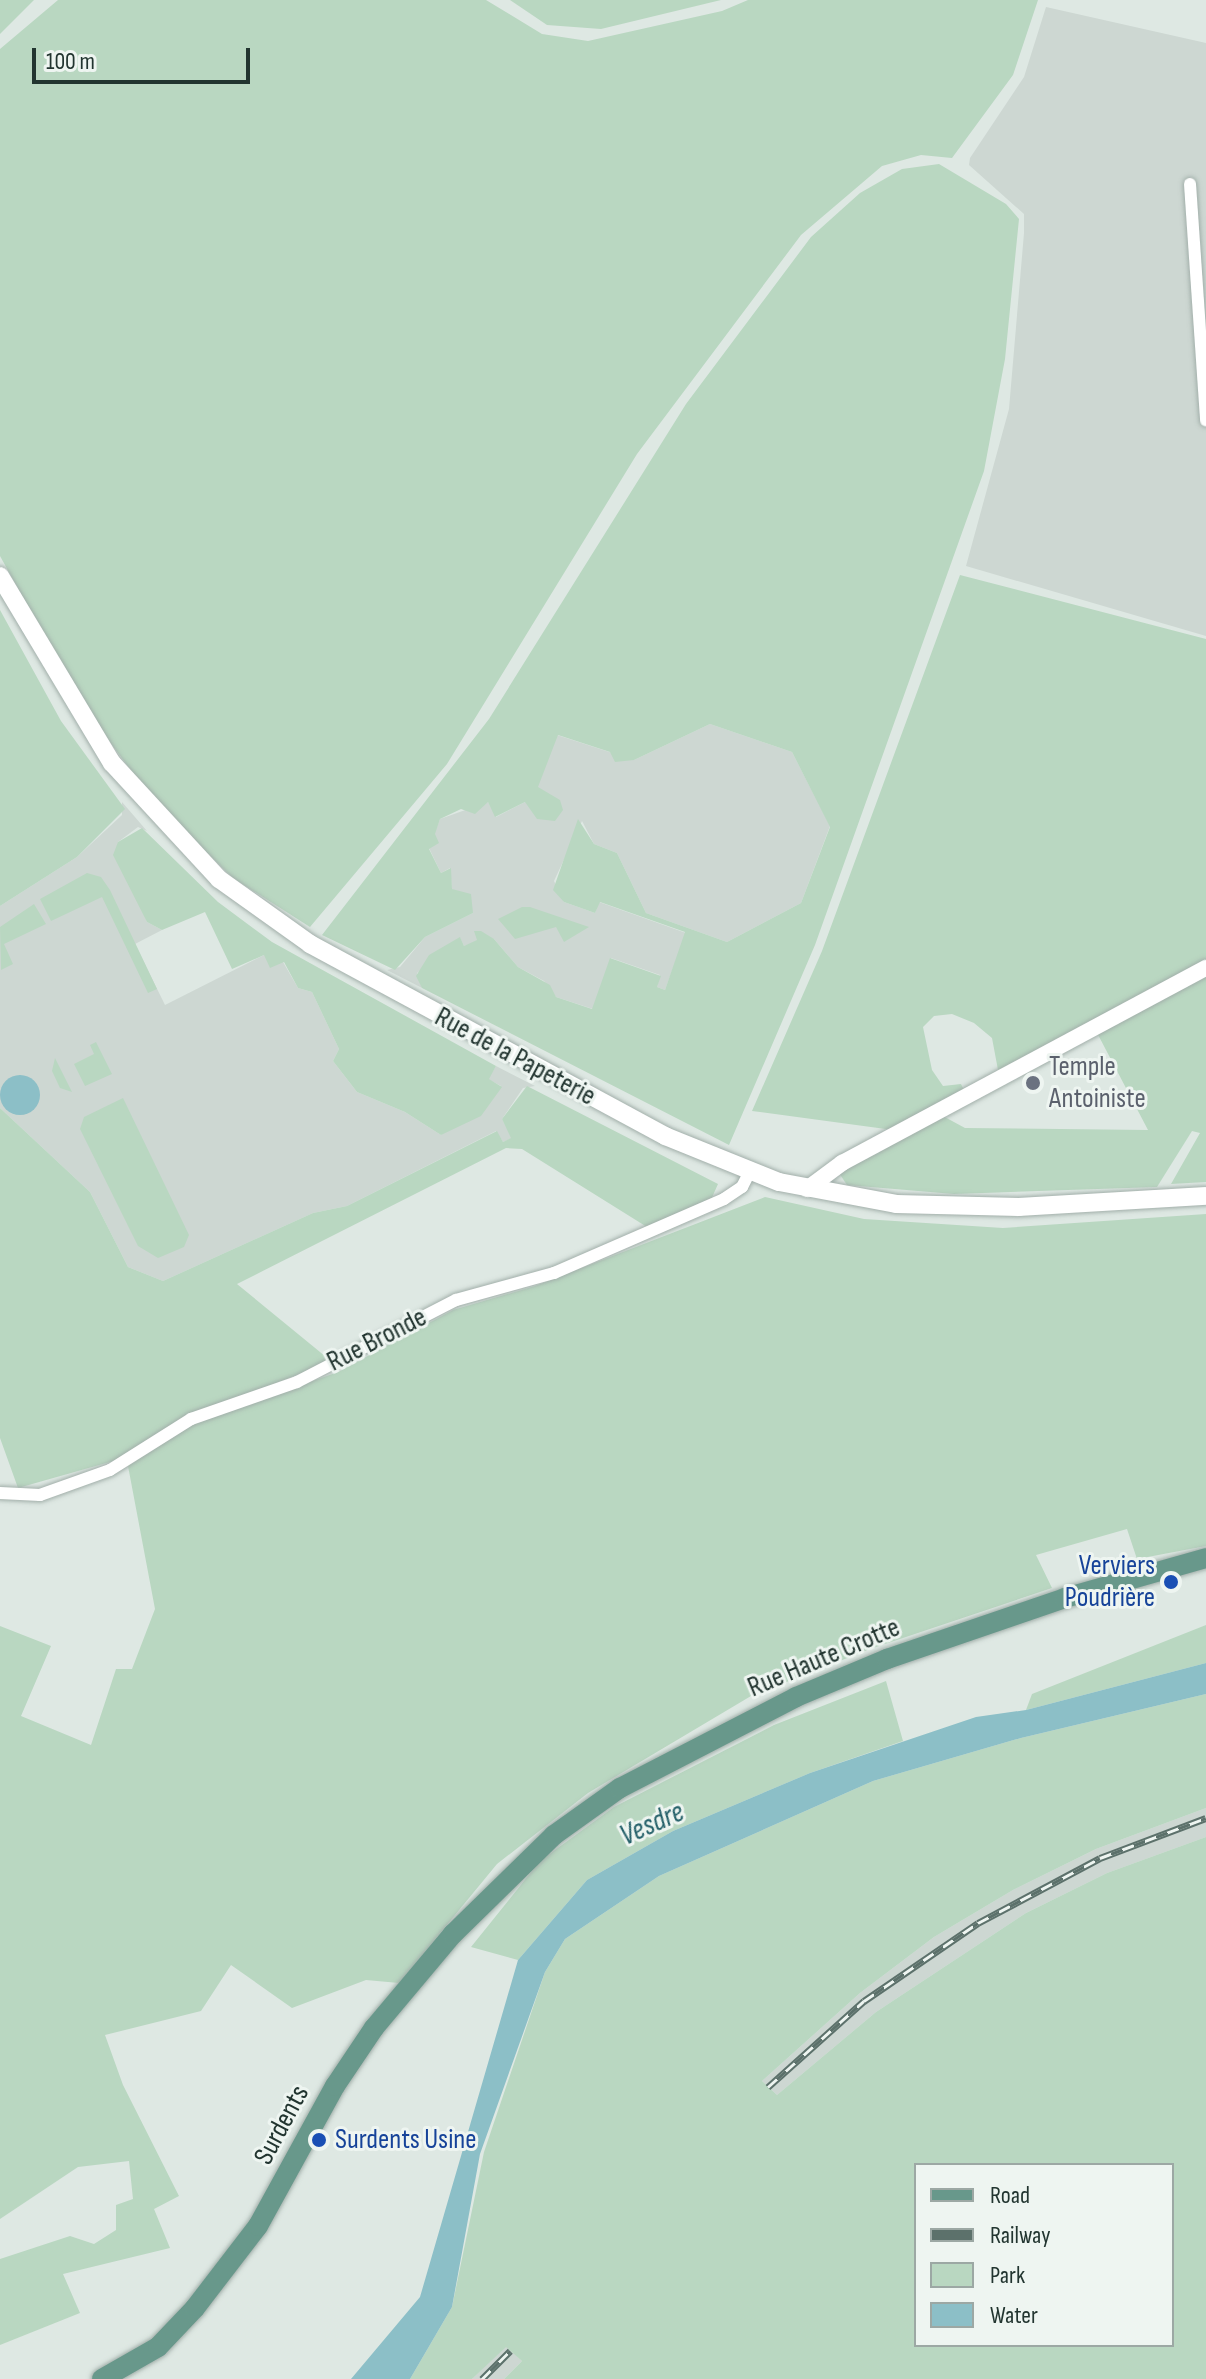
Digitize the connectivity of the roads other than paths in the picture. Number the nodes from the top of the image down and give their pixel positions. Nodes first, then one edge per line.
1 (1190, 184) dead end
2 (1206, 420) edge
3 (0, 576) edge
4 (1206, 968) edge
5 (749, 1173) junction
6 (807, 1189) junction
7 (1206, 1196) edge
8 (0, 1493) edge
9 (1206, 1558) edge
10 (502, 1883) joint
11 (102, 2379) edge

1 - 2 street
3 - 5 main road, Rue de la Papeterie
4 - 6 street
5 - 6 main road, Rue de la Papeterie
5 - 8 street, Rue Bronde
6 - 7 main road, Rue de la Papeterie
9 - 10 main road, Rue Haute Crotte
10 - 11 main road, Surdents

